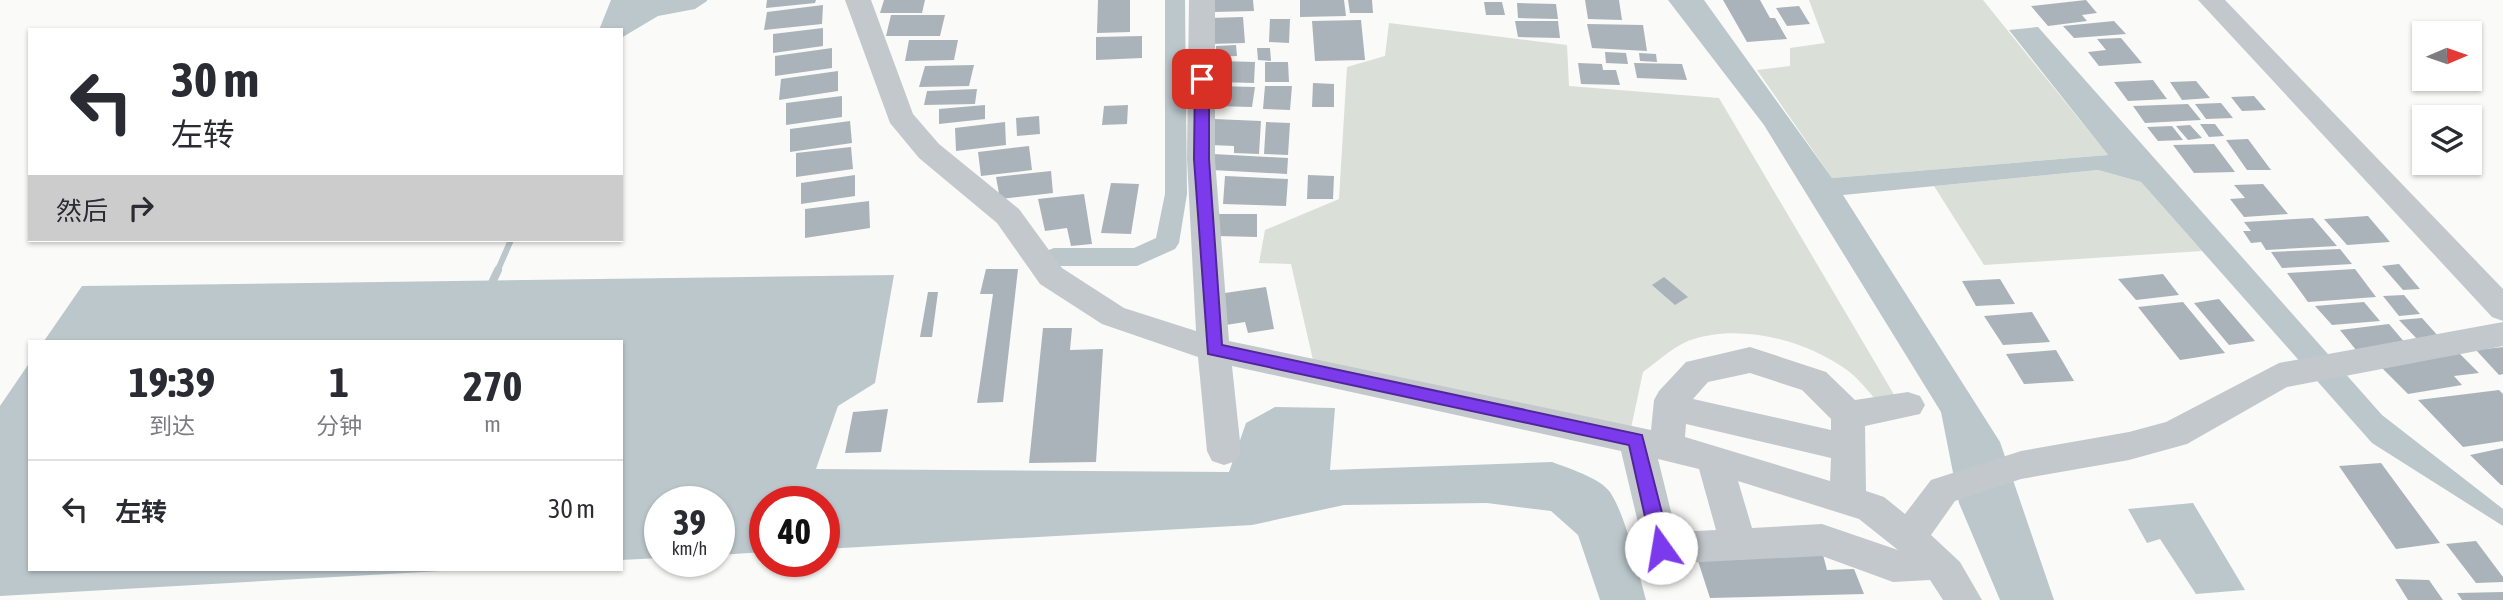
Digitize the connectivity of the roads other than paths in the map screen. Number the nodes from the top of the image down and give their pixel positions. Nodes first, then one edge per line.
1 (858, 0) edge
2 (1202, 0) edge
3 (2211, 0) edge
4 (2503, 309) edge
5 (2503, 334) edge
6 (1214, 350) junction
7 (1908, 405) dead end
8 (1671, 407) junction
9 (1849, 432) junction
10 (1652, 443) junction
11 (1224, 450) dead end
12 (1714, 459) junction
13 (1848, 501) junction
14 (1909, 537) junction
15 (1738, 544) junction
16 (1937, 565) junction
17 (1963, 600) edge

1 - 6 street
2 - 6 street
3 - 4 street
5 - 14 street
6 - 10 street
6 - 11 street
7 - 9 street
8 - 9 street
8 - 9 street
8 - 10 street
9 - 13 street
10 - 12 street
10 - 15 street
12 - 13 street
12 - 15 street
13 - 14 street
14 - 16 street
15 - 16 street
16 - 17 street

